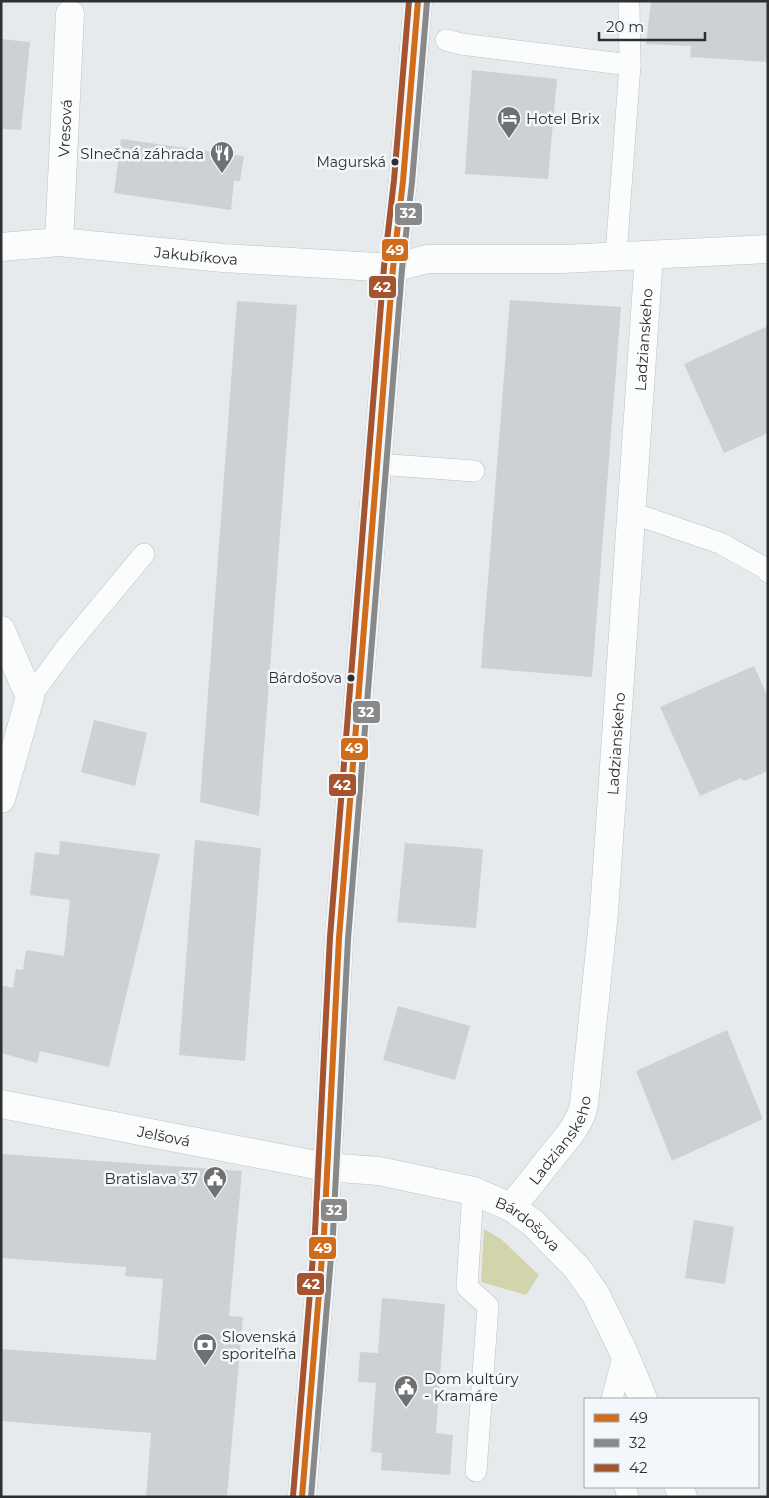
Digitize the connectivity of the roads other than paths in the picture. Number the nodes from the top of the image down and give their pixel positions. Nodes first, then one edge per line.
1 (418, 1) edge
2 (629, 6) dead end
3 (70, 14) dead end
4 (446, 40) dead end
5 (630, 65) junction
6 (59, 242) junction
7 (1, 247) edge
8 (768, 249) edge
9 (616, 255) junction
10 (649, 255) junction
11 (393, 268) junction
12 (377, 464) junction
13 (474, 471) dead end
14 (632, 513) junction
15 (144, 554) dead end
16 (768, 572) edge
17 (1, 630) edge
18 (30, 697) junction
19 (1, 799) edge
20 (1, 1104) edge
21 (326, 1166) junction
22 (473, 1191) junction
23 (511, 1207) junction
24 (624, 1353) junction
25 (612, 1398) edge
26 (643, 1398) edge
27 (476, 1471) dead end
28 (302, 1497) edge

1 - 11 street
2 - 5 lane
3 - 6 street, Vresová
4 - 5 lane
5 - 9 lane
6 - 7 street, Jakubíkova
6 - 11 street, Jakubíkova
8 - 10 street
9 - 10 street
9 - 11 street
10 - 14 street, Ladzianskeho
11 - 12 street
12 - 13 lane
12 - 21 street
14 - 16 lane
14 - 23 street, Ladzianskeho
15 - 18 lane
17 - 18 street
18 - 19 street
20 - 21 street, Jelšová
21 - 22 street, Bárdošova
21 - 28 street
22 - 23 street, Bárdošova
22 - 27 lane
23 - 24 street, Bárdošova
24 - 25 lane
24 - 26 street, Bárdošova

